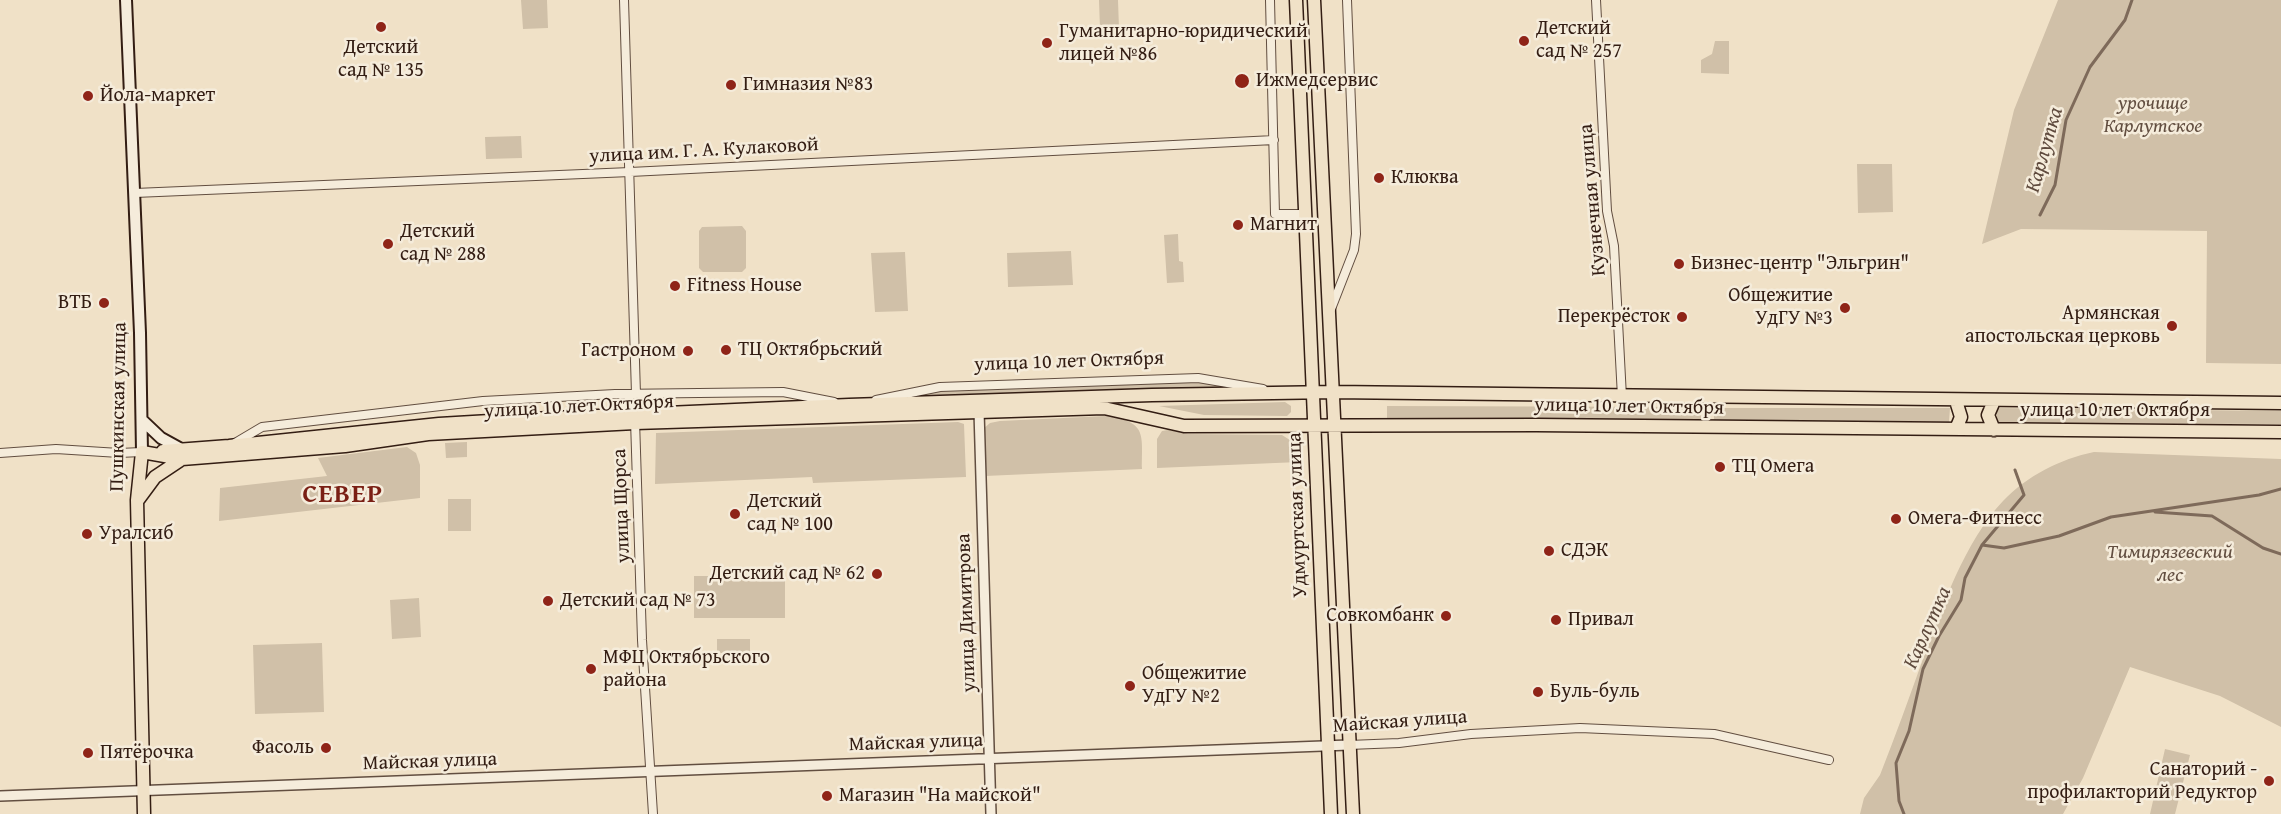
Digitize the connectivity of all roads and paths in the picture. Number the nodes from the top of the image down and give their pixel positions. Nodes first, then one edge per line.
1 (126, 0) edge
2 (624, 0) edge
3 (1270, 0) edge
4 (1296, 0) edge
5 (1314, 0) edge
6 (1347, 0) edge
7 (1596, 0) edge
8 (1274, 140) junction
9 (630, 172) junction
10 (135, 193) junction
11 (1305, 214) junction
12 (1329, 313) junction
13 (1332, 392) junction
14 (1313, 393) junction
15 (636, 394) junction
16 (1291, 394) junction
17 (1622, 397) junction
18 (1956, 401) junction
19 (1994, 401) junction
20 (2281, 403) edge
21 (849, 405) junction
22 (979, 406) junction
23 (635, 418) junction
24 (142, 420) junction
25 (1314, 425) junction
26 (1334, 425) junction
27 (1956, 429) junction
28 (1994, 430) junction
29 (2281, 432) edge
30 (230, 446) junction
31 (142, 452) junction
32 (0, 453) edge
33 (181, 454) junction
34 (137, 500) junction
35 (1349, 745) junction
36 (1328, 746) junction
37 (990, 758) junction
38 (1829, 760) dead end
39 (651, 772) junction
40 (144, 792) junction
41 (1351, 792) junction
42 (1330, 794) junction
43 (0, 796) edge
44 (144, 814) edge
45 (652, 814) edge
46 (991, 814) edge
47 (1331, 814) edge
48 (1353, 814) edge

1 - 10 main road, Пушкинская улица
2 - 9 street
3 - 8 street
4 - 11 main road, Удмуртская улица
5 - 12 main road, Удмуртская улица
6 - 12 street, Удмуртская улица
7 - 17 street, Кузнечная улица
8 - 9 street, улица им. Г. А. Кулаковой
8 - 11 street
9 - 10 street, улица им. Г. А. Кулаковой
9 - 15 street
10 - 24 main road, Пушкинская улица
11 - 14 main road, Удмуртская улица
12 - 13 main road, Удмуртская улица
13 - 14 main road, улица 10 лет Октября
13 - 17 main road, улица 10 лет Октября
13 - 26 main road, Удмуртская улица
14 - 16 main road, улица 10 лет Октября
14 - 25 main road, Удмуртская улица
15 - 21 street, улица 10 лет Октября
15 - 30 street, улица 10 лет Октября
16 - 21 street, улица 10 лет Октября
16 - 22 main road, улица 10 лет Октября
17 - 18 main road, улица 10 лет Октября
18 - 19 main road, улица 10 лет Октября
18 - 27 main road
19 - 20 main road, улица 10 лет Октября
19 - 28 main road
21 - 22 main road, улица 10 лет Октября
21 - 23 main road, улица 10 лет Октября
22 - 23 main road, улица 10 лет Октября
22 - 25 main road, улица 10 лет Октября
22 - 37 street, улица Димитрова
23 - 30 main road, улица 10 лет Октября
23 - 33 main road, улица 10 лет Октября
23 - 39 street, улица Щорса
24 - 31 main road, Пушкинская улица
24 - 33 main road
25 - 26 main road, улица 10 лет Октября
25 - 36 main road, Удмуртская улица
26 - 27 main road, улица 10 лет Октября
26 - 35 main road, Удмуртская улица
27 - 28 main road, улица 10 лет Октября
28 - 29 main road, улица 10 лет Октября
30 - 33 main road, улица 10 лет Октября
31 - 32 street
31 - 33 main road
31 - 34 main road, Пушкинская улица
33 - 34 main road
34 - 40 main road, Пушкинская улица
35 - 36 street, Майская улица
35 - 38 street, Майская улица
35 - 41 main road, Удмуртская улица
36 - 37 street, Майская улица
36 - 42 main road, Удмуртская улица
37 - 39 street, Майская улица
37 - 46 street, улица Димитрова
39 - 40 street, Майская улица
39 - 45 street, улица Щорса
40 - 43 street, Майская улица
40 - 44 main road, Пушкинская улица
41 - 42 main road
41 - 48 main road, Удмуртская улица
42 - 47 main road, Удмуртская улица

